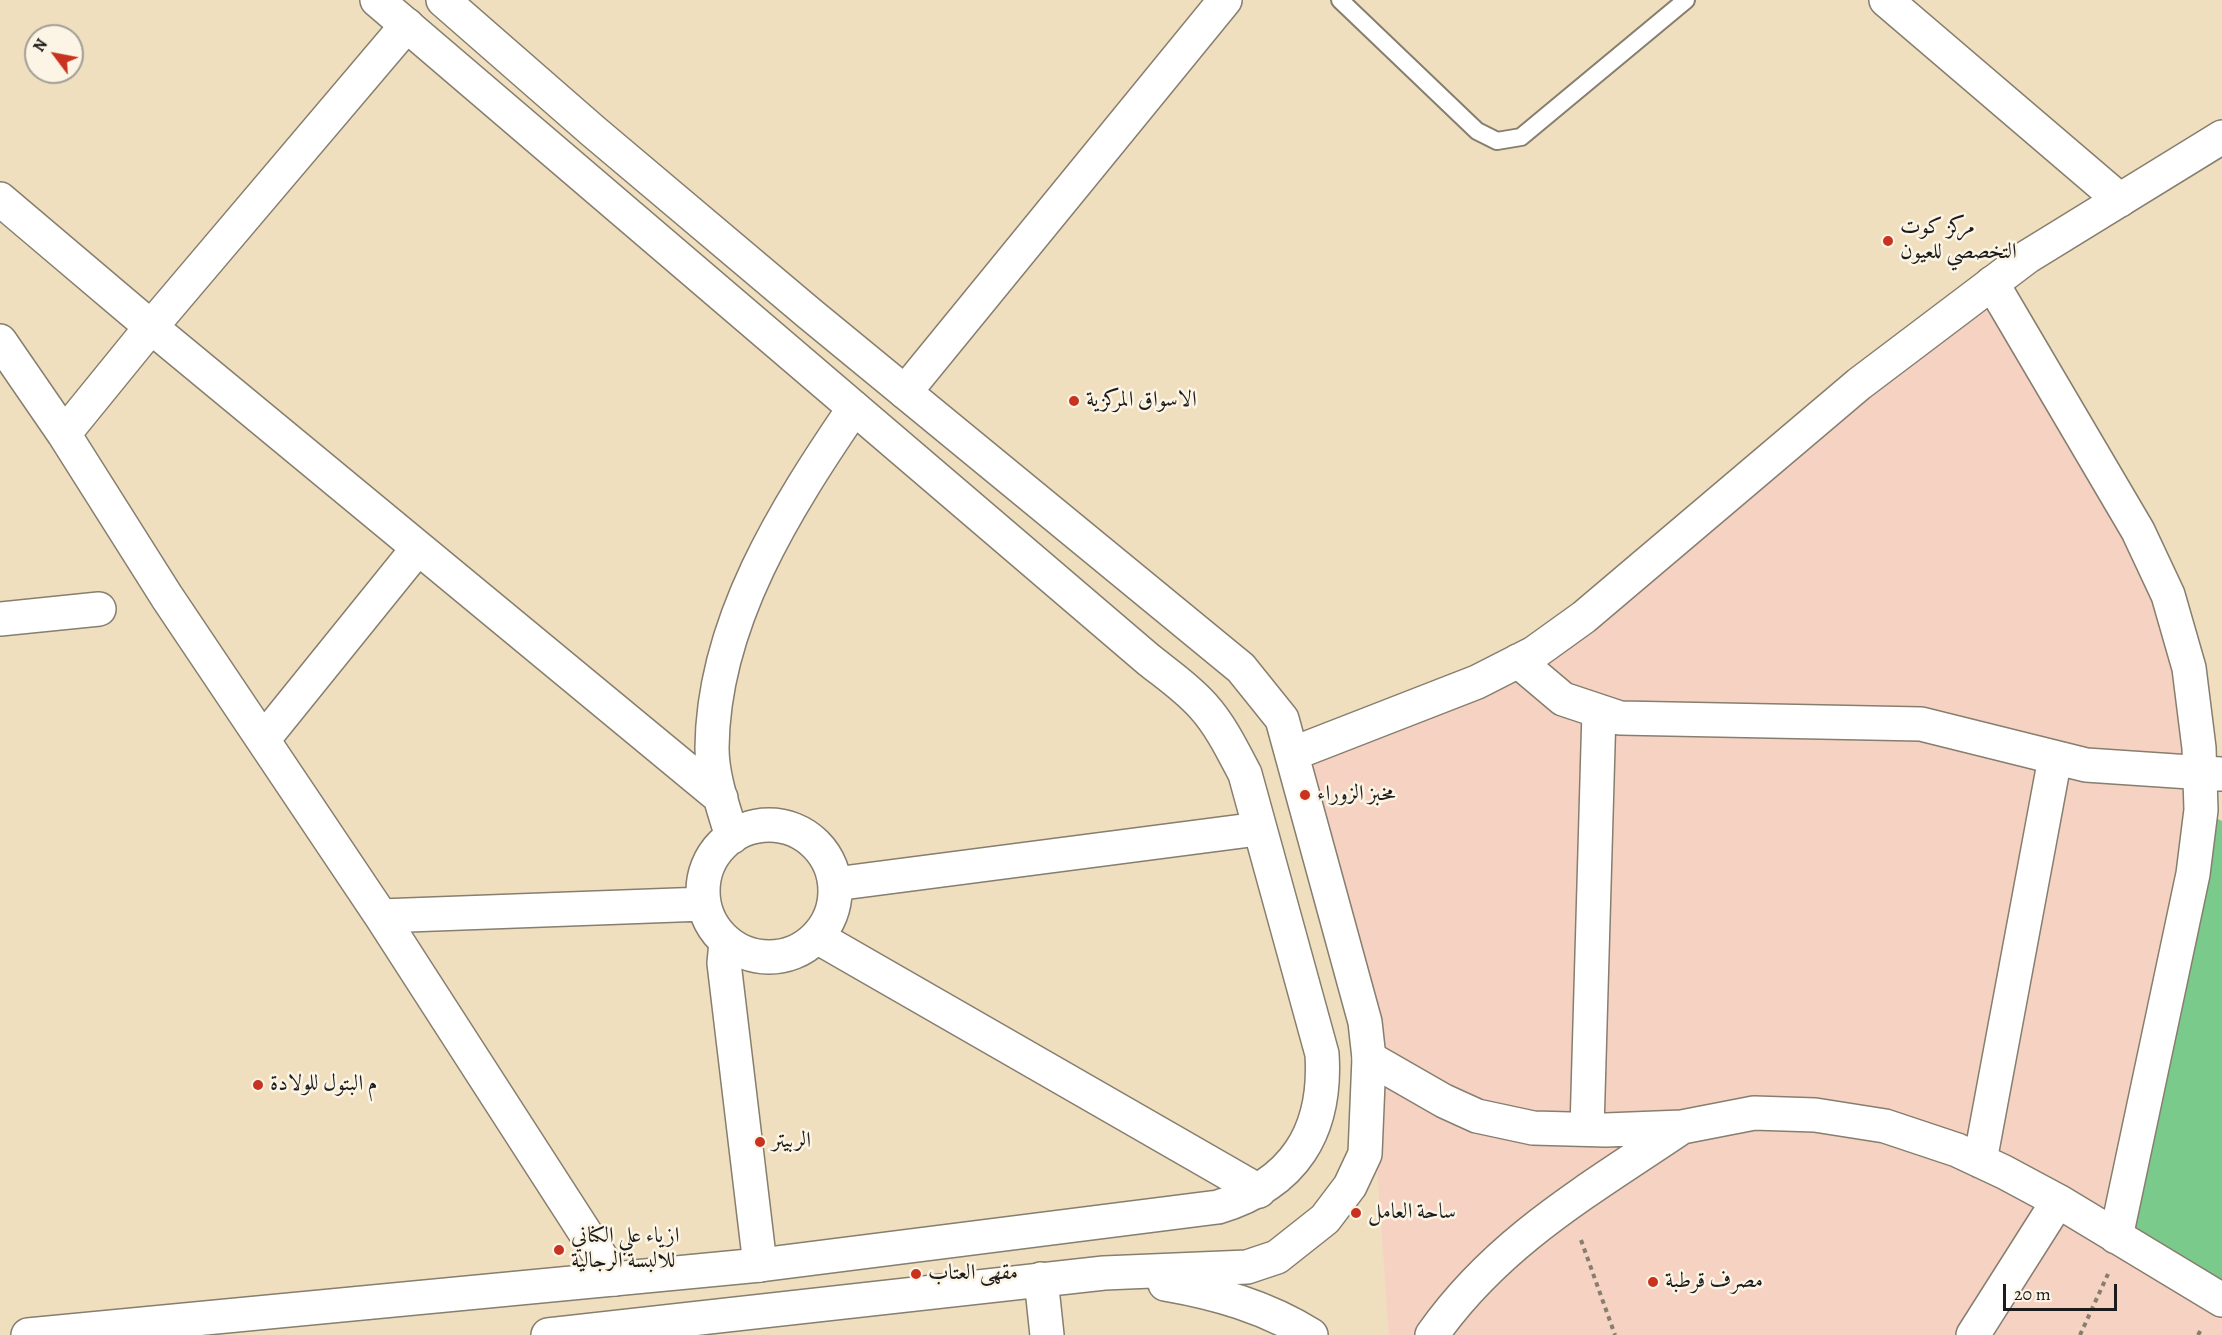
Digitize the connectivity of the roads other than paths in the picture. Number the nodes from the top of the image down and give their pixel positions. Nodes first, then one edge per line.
1 (377, 0) edge
2 (443, 0) edge
3 (1225, 0) edge
4 (1340, 0) edge
5 (1686, 0) edge
6 (1886, 0) edge
7 (407, 25) junction
8 (2222, 137) edge
9 (0, 199) edge
10 (2120, 200) junction
11 (1992, 283) junction
12 (151, 327) junction
13 (0, 341) edge
14 (905, 393) junction
15 (854, 408) junction
16 (64, 435) junction
17 (418, 548) junction
18 (99, 609) dead end
19 (0, 619) edge
20 (1518, 661) junction
21 (1599, 711) junction
22 (262, 740) junction
23 (1293, 754) junction
24 (2055, 758) junction
25 (2211, 774) edge
26 (721, 798) junction
27 (1258, 829) junction
28 (732, 837) junction
29 (835, 884) junction
30 (704, 904) junction
31 (381, 916) junction
32 (817, 937) junction
33 (726, 942) junction
34 (1369, 1058) junction
35 (1682, 1127) junction
36 (1587, 1129) junction
37 (1980, 1161) junction
38 (1259, 1191) junction
39 (2058, 1201) junction
40 (2120, 1239) junction
41 (760, 1265) junction
42 (1104, 1273) junction
43 (615, 1279) junction
44 (1041, 1279) junction
45 (2222, 1300) edge
46 (730, 1324) edge
47 (1444, 1330) edge
48 (28, 1335) edge
49 (548, 1335) edge
50 (1047, 1335) edge
51 (1311, 1335) edge
52 (1973, 1335) edge

1 - 7 street
2 - 14 street
3 - 14 street
4 - 5 lane
6 - 10 street
7 - 12 street
7 - 15 street
8 - 10 street
9 - 12 street
10 - 11 street
11 - 20 street
11 - 25 street
12 - 16 street
12 - 17 street
13 - 16 street
14 - 23 street
15 - 26 street
15 - 27 street
16 - 22 street
17 - 22 street
17 - 26 street
18 - 19 street
20 - 21 street
20 - 23 street
21 - 24 street
21 - 36 street
22 - 31 street
23 - 34 street
24 - 25 street
24 - 37 street
25 - 40 street
26 - 28 street
27 - 29 street
27 - 38 street
28 - 29 street
28 - 30 street
29 - 32 street
30 - 31 street
30 - 33 street
31 - 43 street
32 - 33 street
32 - 38 street
33 - 41 street
34 - 36 street
34 - 42 street
35 - 36 street
35 - 37 street
35 - 47 street
37 - 39 street
38 - 41 street
39 - 40 street
39 - 52 street
40 - 45 street
41 - 43 street
42 - 44 street
42 - 51 street
43 - 48 street
44 - 46 street
44 - 50 street
46 - 49 street

